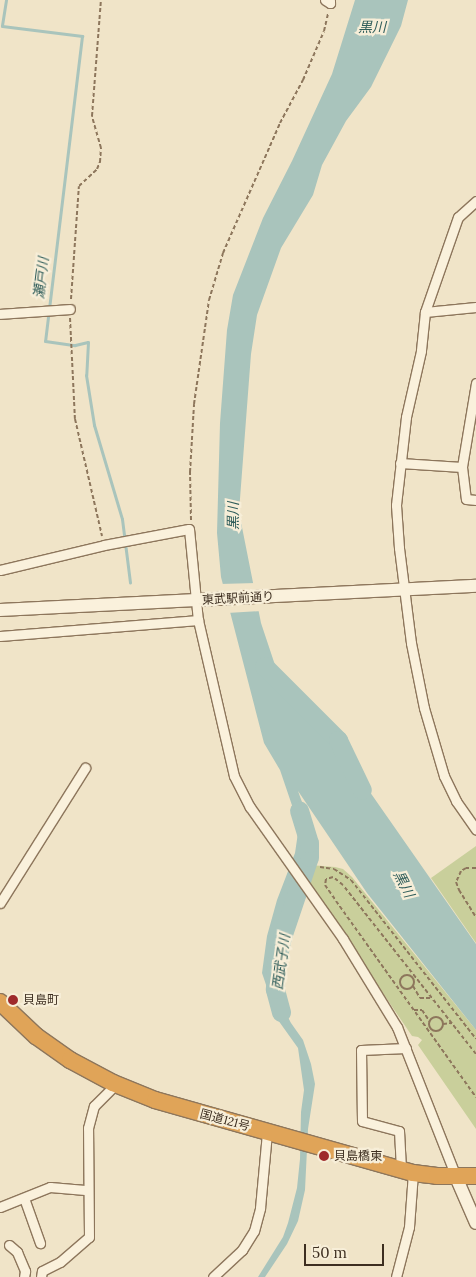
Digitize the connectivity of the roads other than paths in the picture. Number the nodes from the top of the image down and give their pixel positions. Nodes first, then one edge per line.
1 (476, 200) edge
2 (476, 307) edge
3 (70, 309) road end
4 (425, 312) junction
5 (0, 314) edge
6 (476, 383) edge
7 (473, 424) edge
8 (400, 463) junction
9 (462, 467) junction
10 (476, 500) edge
11 (0, 570) edge
12 (476, 586) edge
13 (400, 590) junction
14 (199, 600) junction
15 (0, 610) edge
16 (198, 620) junction
17 (0, 636) edge
18 (86, 768) dead end
19 (476, 830) edge
20 (0, 903) edge
21 (0, 1002) edge
22 (406, 1048) junction
23 (116, 1084) junction
24 (267, 1132) junction
25 (407, 1171) junction
26 (476, 1176) edge
27 (456, 1177) junction
28 (88, 1190) junction
29 (24, 1198) junction
30 (0, 1207) edge
31 (476, 1224) edge
32 (40, 1243) dead end
33 (9, 1245) dead end
34 (24, 1277) edge
35 (40, 1277) edge
36 (213, 1277) edge
37 (396, 1277) edge

1 - 4 street
2 - 4 street
3 - 5 street
4 - 8 street
6 - 7 street
7 - 9 street
8 - 9 street
8 - 13 street
9 - 10 street
11 - 14 street
12 - 13 street, 東武駅前通り
13 - 14 street, 東武駅前通り
13 - 19 street
14 - 15 street, 東武駅前通り
14 - 16 street
16 - 17 street
16 - 22 street
18 - 20 street
21 - 23 highway, 国道121号
22 - 25 street
22 - 27 street
23 - 24 highway, 国道121号
23 - 28 street
24 - 25 highway, 国道121号
24 - 36 street
25 - 27 highway, 国道121号
25 - 37 street
26 - 27 highway, 国道121号
27 - 31 street
28 - 29 street
28 - 35 street
29 - 30 street
29 - 32 street
33 - 34 street

